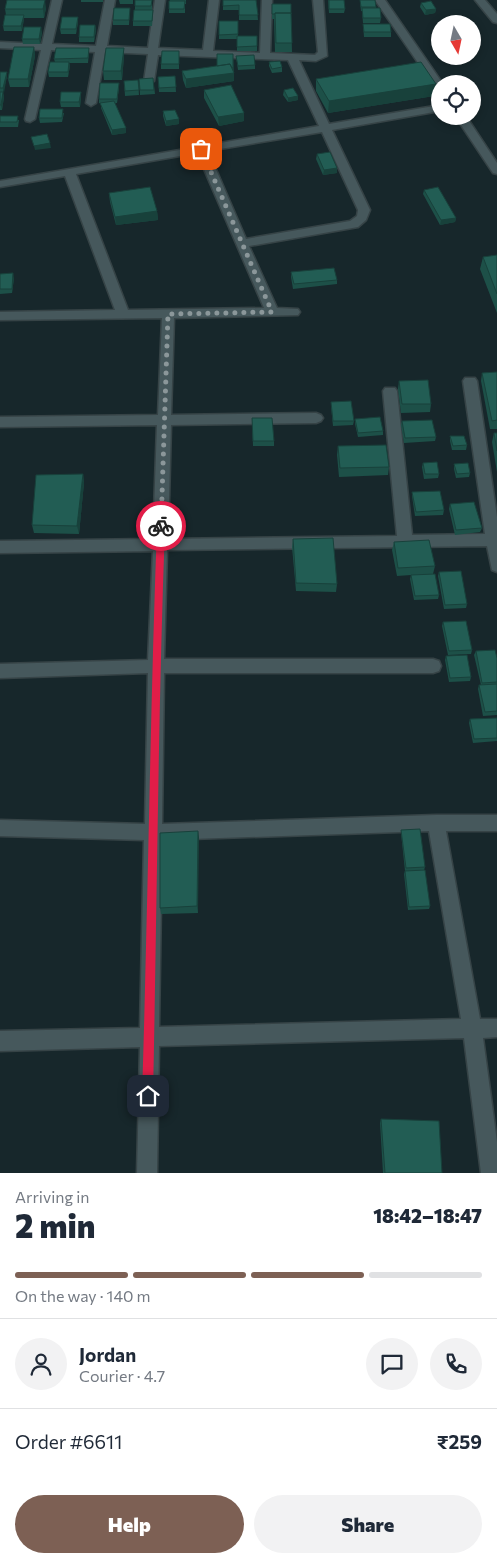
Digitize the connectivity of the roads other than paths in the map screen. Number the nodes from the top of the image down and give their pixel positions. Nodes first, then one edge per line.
1 (58, 0) edge
2 (110, 0) edge
3 (160, 0) edge
4 (214, 0) edge
5 (267, 0) edge
6 (318, 0) edge
7 (380, 0) edge
8 (480, 0) edge
9 (497, 20) edge
10 (0, 45) edge
11 (46, 46) junction
12 (101, 49) junction
13 (152, 51) junction
14 (208, 53) junction
15 (266, 56) junction
16 (292, 57) junction
17 (432, 75) edge
18 (149, 81) edge
19 (90, 103) dead end
20 (431, 110) edge
21 (30, 119) dead end
22 (466, 125) edge
23 (325, 128) junction
24 (201, 149) junction
25 (69, 171) junction
26 (497, 172) edge
27 (0, 184) edge
28 (242, 244) junction
29 (272, 312) junction
30 (294, 312) dead end
31 (123, 314) junction
32 (168, 314) junction
33 (0, 316) edge
34 (470, 381) dead end
35 (390, 391) dead end
36 (316, 418) dead end
37 (164, 420) junction
38 (0, 422) edge
39 (495, 540) edge
40 (405, 541) junction
41 (160, 544) junction
42 (0, 547) edge
43 (497, 566) edge
44 (156, 666) junction
45 (433, 666) dead end
46 (0, 671) edge
47 (497, 822) edge
48 (436, 823) junction
49 (0, 828) edge
50 (154, 832) junction
51 (472, 1028) junction
52 (497, 1028) edge
53 (148, 1038) junction
54 (0, 1041) edge
55 (147, 1173) edge
56 (491, 1173) edge

1 - 11 street
2 - 12 street
3 - 13 street
4 - 14 street
5 - 15 street
6 - 16 street
7 - 17 street
8 - 9 street
10 - 11 street
11 - 12 street
11 - 21 street
12 - 13 street
12 - 19 street
13 - 14 street
13 - 18 street
14 - 15 street
15 - 16 street
16 - 23 street
20 - 23 street
22 - 26 street
23 - 24 street
23 - 28 street
24 - 25 street
24 - 28 street
25 - 27 street
25 - 31 street
28 - 29 street
29 - 30 street
29 - 32 street
31 - 32 street
31 - 33 street
32 - 37 street
34 - 39 street
35 - 40 street
36 - 37 street
37 - 38 street
37 - 41 street
39 - 40 street
39 - 43 street
40 - 41 street
41 - 42 street
41 - 44 street
44 - 45 street
44 - 46 street
44 - 50 street
47 - 48 street
48 - 50 street
48 - 51 street
49 - 50 street
50 - 53 street
51 - 52 street
51 - 53 street
51 - 56 street
53 - 54 street
53 - 55 street

